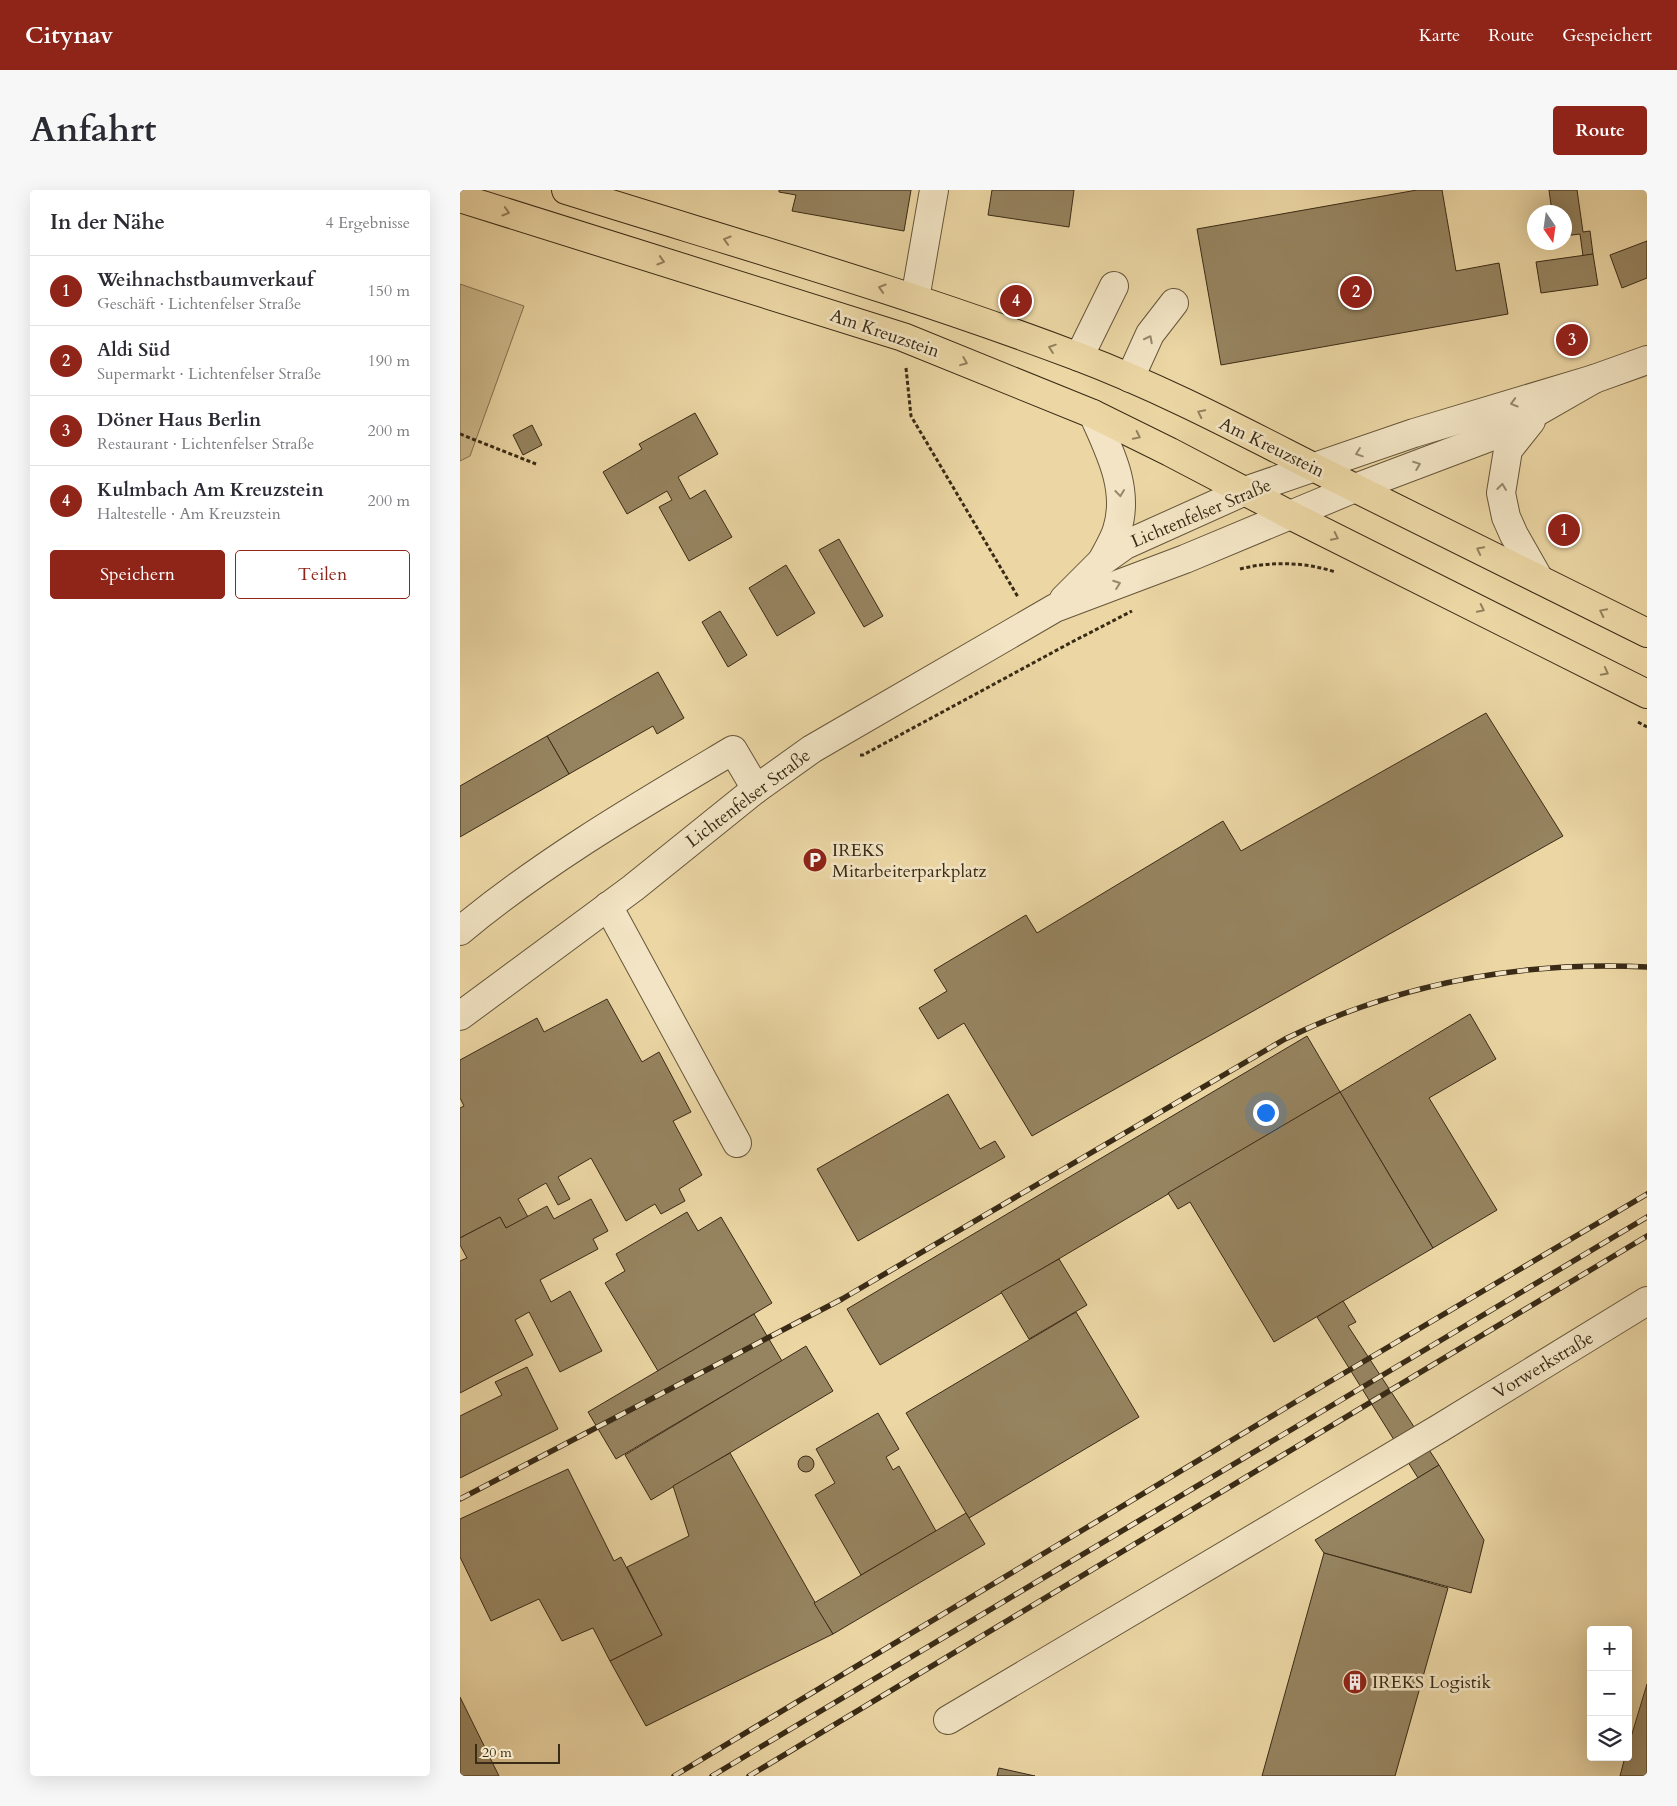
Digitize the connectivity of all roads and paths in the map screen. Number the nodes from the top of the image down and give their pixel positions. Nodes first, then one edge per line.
1 (934, 190) edge
2 (579, 192) edge
3 (460, 198) edge
4 (1114, 286) dead end
5 (915, 299) junction
6 (1174, 303) dead end
7 (903, 337) junction
8 (1079, 357) junction
9 (1647, 360) edge
10 (1130, 378) junction
11 (1594, 379) junction
12 (1539, 411) junction
13 (1093, 414) junction
14 (460, 434) edge
15 (536, 464) dead end
16 (1315, 468) junction
17 (1355, 488) junction
18 (1245, 491) junction
19 (1292, 516) junction
20 (1101, 562) junction
21 (1235, 570) dead end
22 (1342, 574) dead end
23 (1539, 580) junction
24 (1140, 607) dead end
25 (1055, 608) junction
26 (1032, 621) junction
27 (1647, 633) edge
28 (1647, 694) edge
29 (1630, 718) dead end
30 (1647, 727) edge
31 (855, 754) dead end
32 (756, 789) junction
33 (608, 906) junction
34 (460, 931) edge
35 (460, 1016) edge
36 (737, 1143) dead end
37 (1647, 1301) edge
38 (948, 1720) dead end

1 - 5 street
5 -> 2 main road, Am Kreuzstein
3 -> 7 main road, Am Kreuzstein
4 - 8 street
8 -> 5 main road, Am Kreuzstein
10 -> 6 street
7 -> 13 main road, Am Kreuzstein
7 - 26 path
8 - 10 main road, Am Kreuzstein
9 - 11 street, Lichtenfelser Straße
16 -> 10 main road, Am Kreuzstein
11 - 12 street, Lichtenfelser Straße
11 -> 16 street, Lichtenfelser Straße
17 -> 12 street, Lichtenfelser Straße
23 -> 12 street, Lichtenfelser Straße
13 -> 18 main road, Am Kreuzstein
13 -> 20 street
14 - 15 path
16 - 17 main road, Am Kreuzstein
16 - 18 street, Lichtenfelser Straße
17 - 19 street, Lichtenfelser Straße
23 -> 17 main road, Am Kreuzstein
18 - 19 main road, Am Kreuzstein
18 - 20 street, Lichtenfelser Straße
25 -> 19 street, Lichtenfelser Straße
19 -> 28 main road, Am Kreuzstein
20 - 25 street, Lichtenfelser Straße
21 - 22 path
27 -> 23 main road, Am Kreuzstein
24 - 31 path
25 - 26 street, Lichtenfelser Straße
26 - 32 street, Lichtenfelser Straße
29 - 30 path
32 - 33 street, Lichtenfelser Straße
32 - 34 street
33 - 35 street, Lichtenfelser Straße
33 - 36 street
37 - 38 street, Vorwerkstraße

